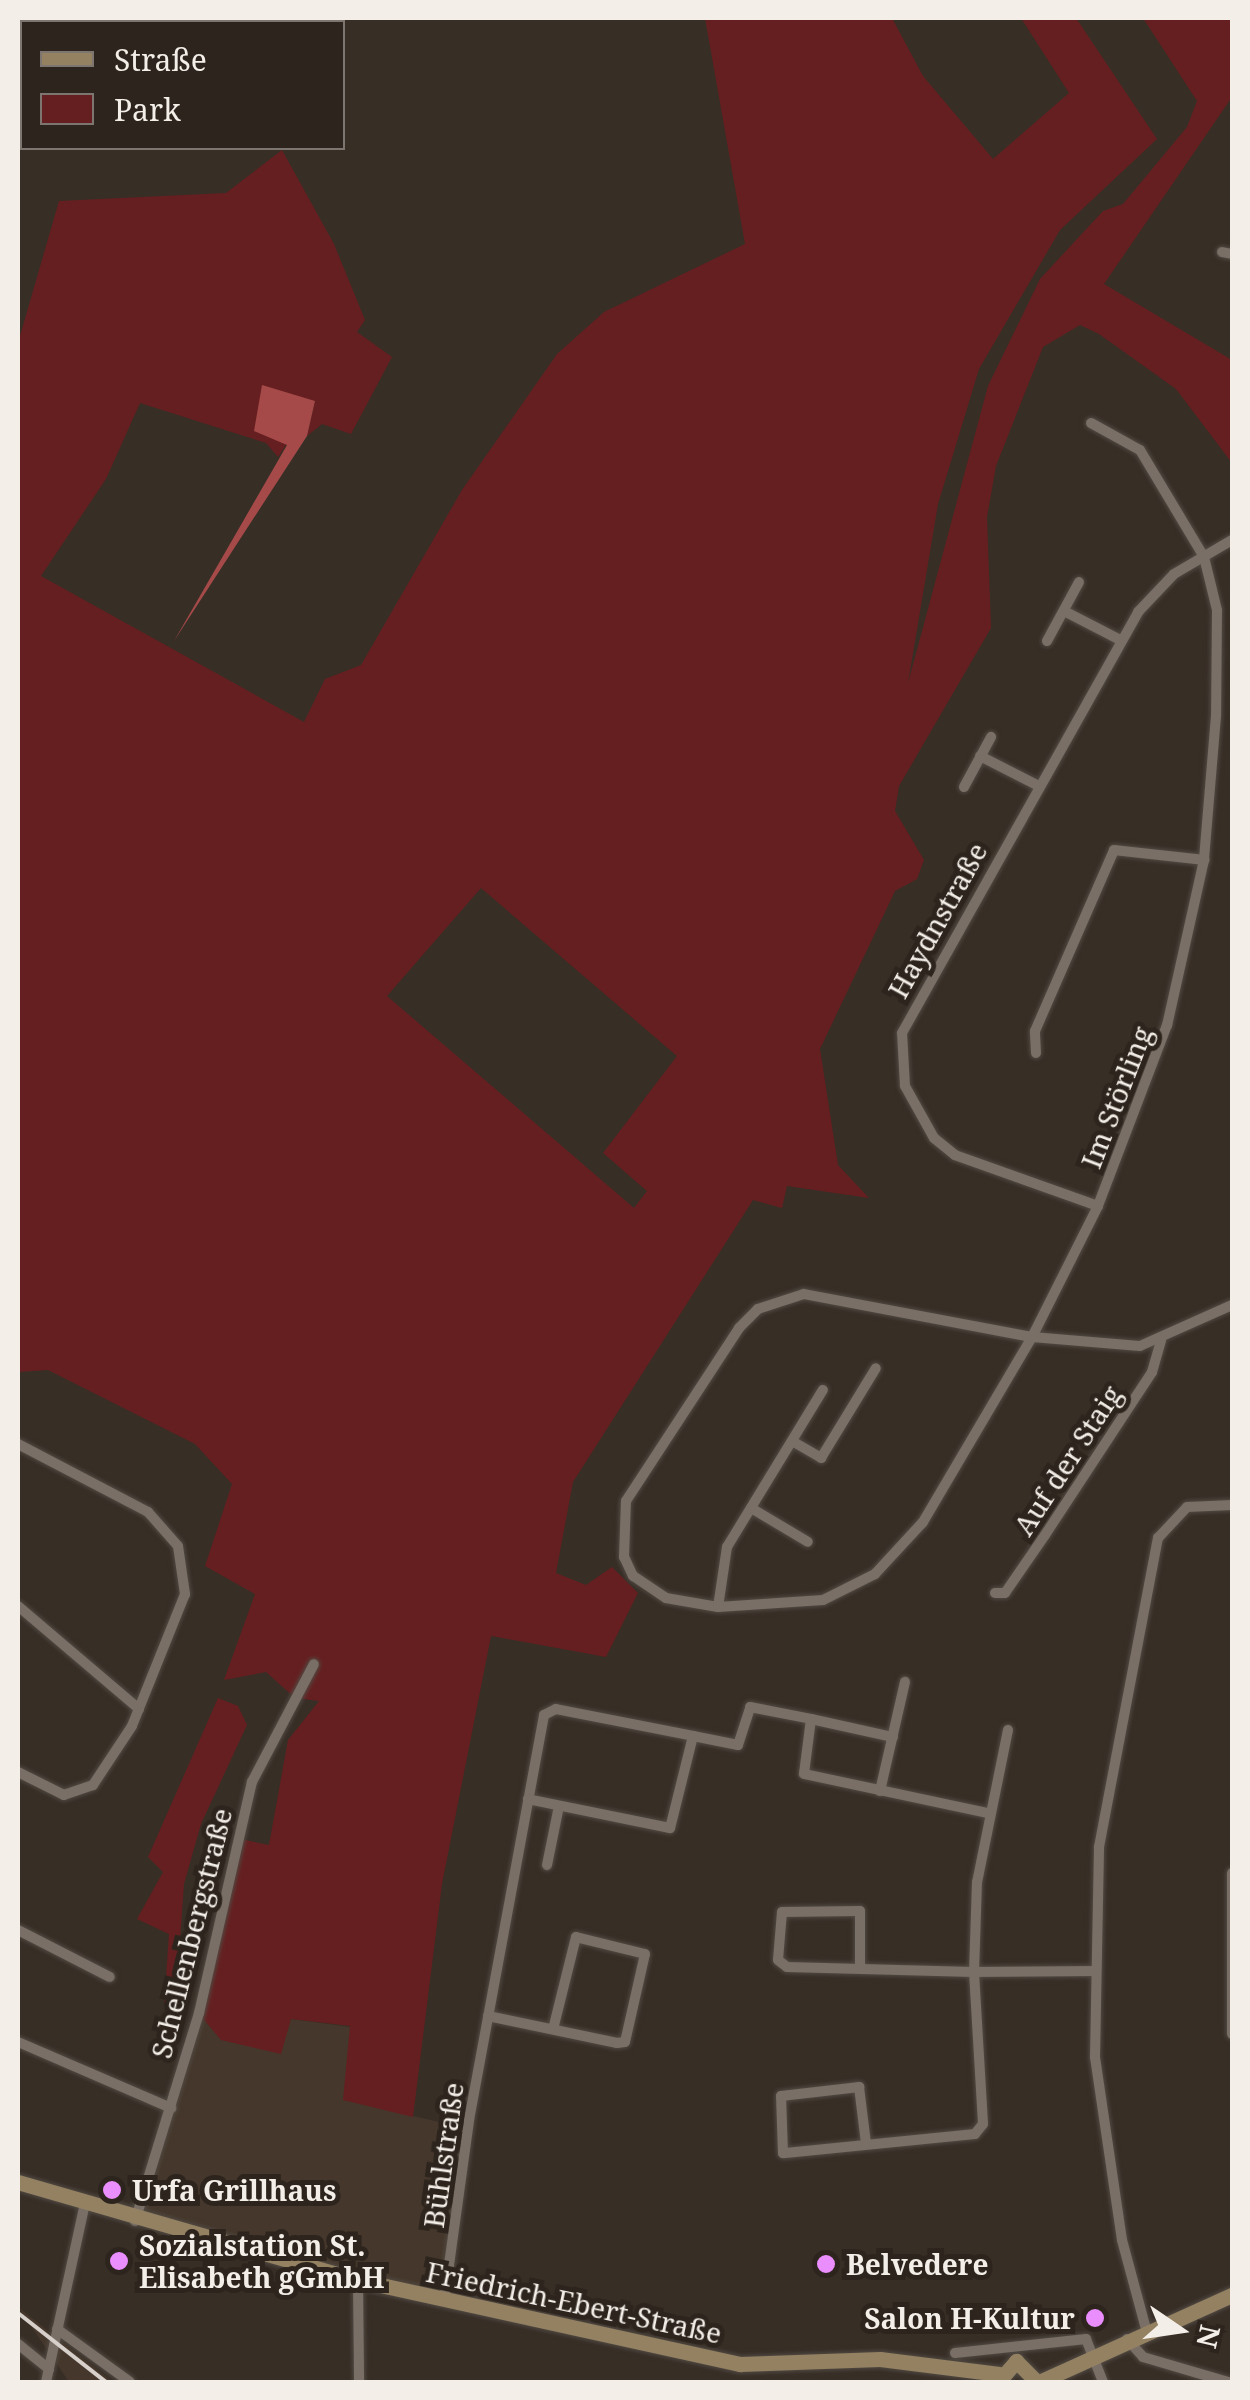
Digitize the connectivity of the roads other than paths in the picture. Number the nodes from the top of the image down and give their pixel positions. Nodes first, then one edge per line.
1 (1091, 423) dead end
2 (1232, 540) edge
3 (1204, 556) junction
4 (1079, 582) dead end
5 (1064, 611) junction
6 (1122, 641) junction
7 (1047, 642) dead end
8 (991, 737) dead end
9 (980, 756) junction
10 (964, 786) dead end
11 (1038, 786) junction
12 (1204, 860) junction
13 (1036, 1053) dead end
14 (1098, 1206) junction
15 (1232, 1306) edge
16 (1032, 1337) junction
17 (1161, 1340) junction
18 (876, 1368) dead end
19 (823, 1390) dead end
20 (792, 1440) junction
21 (18, 1444) edge
22 (1232, 1505) edge
23 (751, 1508) junction
24 (808, 1542) dead end
25 (995, 1592) dead end
26 (18, 1606) edge
27 (718, 1607) junction
28 (314, 1664) dead end
29 (905, 1682) dead end
30 (140, 1709) junction
31 (811, 1719) junction
32 (1008, 1730) dead end
33 (693, 1736) junction
34 (892, 1736) junction
35 (18, 1772) edge
36 (880, 1791) junction
37 (528, 1800) junction
38 (559, 1806) junction
39 (988, 1813) junction
40 (547, 1865) dead end
41 (1232, 1872) edge
42 (18, 1930) edge
43 (860, 1969) junction
44 (1092, 1971) junction
45 (974, 1972) junction
46 (110, 1977) dead end
47 (488, 2016) junction
48 (553, 2029) junction
49 (1232, 2034) edge
50 (18, 2042) edge
51 (171, 2108) junction
52 (866, 2143) junction
53 (18, 2182) edge
54 (84, 2207) junction
55 (135, 2222) junction
56 (358, 2280) junction
57 (1232, 2294) edge
58 (444, 2300) junction
59 (57, 2329) junction
60 (1146, 2329) junction
61 (1127, 2338) junction
62 (18, 2344) edge
63 (1094, 2352) junction
64 (955, 2353) dead end
65 (48, 2369) junction
66 (954, 2373) junction
67 (999, 2378) edge
68 (1037, 2378) edge
69 (46, 2382) edge
70 (130, 2382) edge
71 (360, 2382) edge
72 (973, 2382) edge
73 (1103, 2382) edge
74 (1228, 2382) edge

1 - 3 street, Im Störling
2 - 3 street, Haydnstraße
3 - 6 street, Haydnstraße
3 - 12 street, Im Störling
4 - 5 street
5 - 6 street
5 - 7 street
6 - 11 street, Haydnstraße
8 - 9 street
9 - 10 street
9 - 11 street
11 - 14 street, Haydnstraße
12 - 13 street
12 - 14 street, Im Störling
14 - 16 street, Im Störling
15 - 17 street, Im Störling
16 - 17 street, Im Störling
16 - 27 street, Im Störling
16 - 27 street, Im Störling
17 - 25 street, Auf der Staig
18 - 20 street
19 - 20 street
20 - 23 street
21 - 30 street
22 - 44 street
23 - 24 street
23 - 27 street
26 - 30 street
28 - 51 street, Schellenbergstraße
29 - 34 street
30 - 35 street
31 - 33 street, Bühlstraße
31 - 34 street
31 - 36 street
32 - 39 street
33 - 37 street, Bühlstraße
33 - 38 street
34 - 36 street
36 - 39 street
37 - 38 street
37 - 47 street, Bühlstraße
38 - 40 street
39 - 45 street
41 - 49 street
42 - 46 street
43 - 43 street
43 - 45 street
44 - 45 street
44 - 60 street
45 - 52 street
47 - 48 street
47 - 58 street, Bühlstraße
48 - 48 street
50 - 51 street
51 - 55 street, Schellenbergstraße
52 - 52 street
53 - 54 main road, Friedrich-Ebert-Straße
54 - 55 main road, Friedrich-Ebert-Straße
54 - 59 street
55 - 56 main road, Friedrich-Ebert-Straße
56 - 58 main road, Friedrich-Ebert-Straße
56 - 71 street
57 - 60 main road
58 - 66 main road, Friedrich-Ebert-Straße
59 - 65 street
59 - 70 street
60 - 61 main road
61 - 63 main road
61 - 74 street
62 - 65 street
63 - 64 street
63 - 68 main road
63 - 73 street
65 - 69 street
66 - 67 main road, Friedrich-Ebert-Straße
66 - 72 main road, Friedrich-Ebert-Straße
67 - 68 main road, Friedrich-Ebert-Straße

